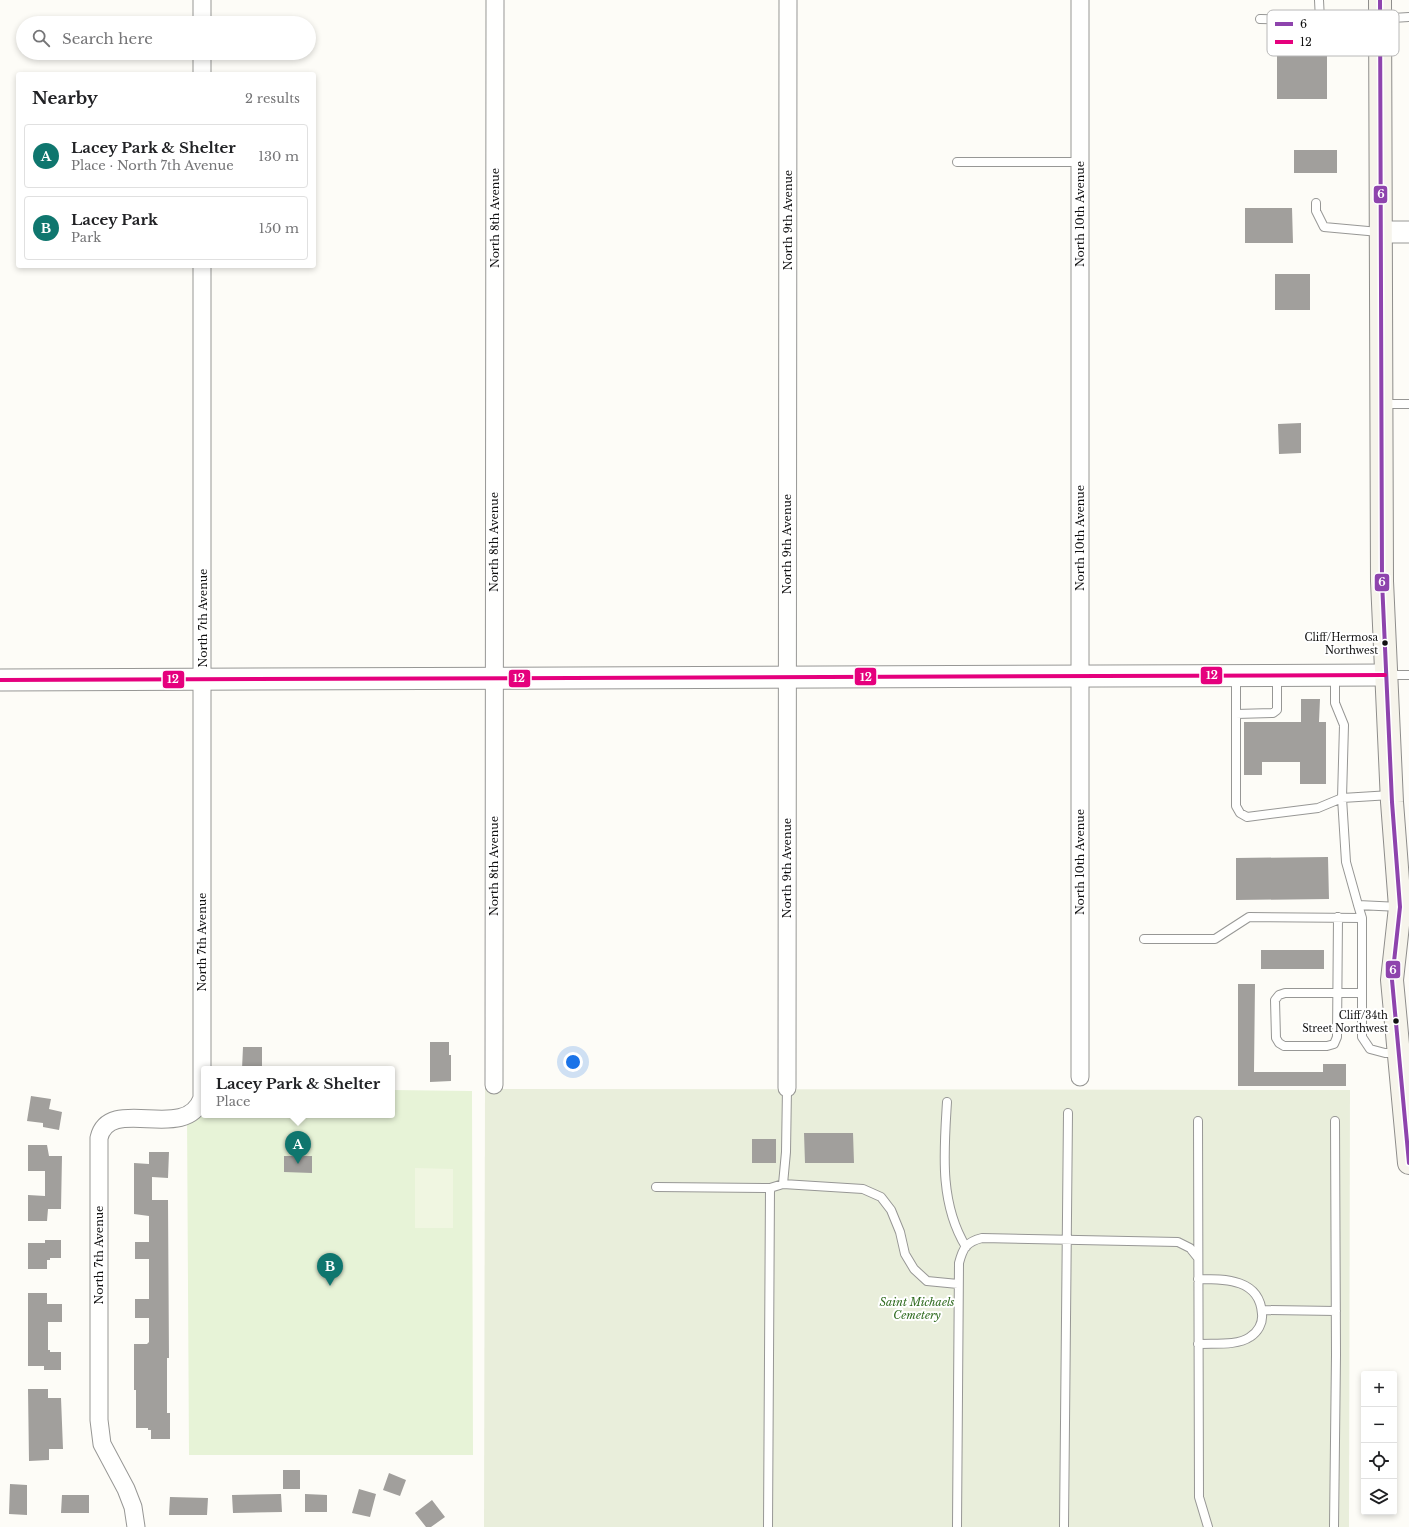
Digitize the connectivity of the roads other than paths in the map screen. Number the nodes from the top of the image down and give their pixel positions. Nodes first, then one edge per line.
1 (202, 0) edge
2 (495, 0) edge
3 (788, 0) edge
4 (1080, 0) edge
5 (1319, 0) edge
6 (1320, 10) edge
7 (1399, 15) edge
8 (202, 16) edge
9 (1409, 17) edge
10 (1260, 19) dead end
11 (1267, 19) edge
12 (1380, 56) edge
13 (202, 60) edge
14 (202, 72) edge
15 (957, 162) dead end
16 (1080, 162) junction
17 (1316, 202) dead end
18 (1380, 232) junction
19 (1409, 232) edge
20 (202, 268) edge
21 (1381, 404) junction
22 (1409, 404) edge
23 (1335, 675) junction
24 (1385, 675) junction
25 (1409, 675) edge
26 (1080, 676) junction
27 (1236, 676) junction
28 (1277, 676) junction
29 (787, 677) junction
30 (494, 678) junction
31 (203, 679) junction
32 (0, 680) edge
33 (1236, 714) junction
34 (1391, 795) junction
35 (1342, 798) junction
36 (1358, 905) junction
37 (1400, 907) junction
38 (1338, 917) junction
39 (1362, 918) junction
40 (1409, 935) edge
41 (1144, 939) dead end
42 (1337, 993) junction
43 (1362, 993) junction
44 (1404, 1053) edge
45 (202, 1066) edge
46 (1080, 1077) dead end
47 (494, 1084) dead end
48 (787, 1088) joint
49 (201, 1102) edge
50 (947, 1102) dead end
51 (1068, 1113) dead end
52 (1198, 1121) dead end
53 (1335, 1121) dead end
54 (1409, 1163) edge
55 (783, 1184) junction
56 (656, 1187) dead end
57 (770, 1188) junction
58 (1066, 1240) junction
59 (966, 1247) junction
60 (1198, 1258) junction
61 (1198, 1279) junction
62 (958, 1284) junction
63 (1262, 1310) junction
64 (1336, 1311) junction
65 (1198, 1344) junction
66 (136, 1527) edge
67 (768, 1527) edge
68 (957, 1527) edge
69 (1064, 1527) edge
70 (1208, 1527) edge
71 (1334, 1527) edge

1 - 8 street
2 - 30 street, North 8th Avenue
3 - 29 street, North 9th Avenue
4 - 16 street, North 10th Avenue
5 - 6 lane
7 - 9 lane
10 - 11 lane
12 - 18 main road
13 - 14 street
15 - 16 lane
16 - 26 street, North 10th Avenue
17 - 18 lane
18 - 19 street
18 - 21 main road
20 - 31 street, North 7th Avenue
21 - 22 lane
21 - 24 main road
23 - 24 street
23 - 28 street
23 - 35 lane
24 - 25 lane
24 - 34 main road
26 - 27 street
26 - 29 street
26 - 46 street, North 10th Avenue
27 - 28 street
27 - 33 lane
28 - 33 lane
29 - 30 street
29 - 48 street, North 9th Avenue
30 - 31 street
30 - 47 street, North 8th Avenue
31 - 32 street
31 - 45 street, North 7th Avenue
33 - 35 lane
34 - 35 lane
34 - 37 main road
35 - 36 lane
36 - 37 lane
36 - 39 lane
37 - 40 main road
37 - 44 main road
38 - 39 lane
38 - 41 lane
38 - 42 lane
39 - 43 lane
42 - 42 lane
42 - 43 lane
43 - 44 lane
44 - 54 main road
48 - 55 lane
49 - 66 street, North 7th Avenue
50 - 59 lane
51 - 58 lane
52 - 60 lane
53 - 64 lane
55 - 57 lane
55 - 62 lane
56 - 57 lane
57 - 67 lane
58 - 59 lane
58 - 60 lane
58 - 69 lane
59 - 62 lane
60 - 61 lane
61 - 63 lane
61 - 65 lane
62 - 68 lane
63 - 64 lane
63 - 65 lane
64 - 71 lane
65 - 70 lane

